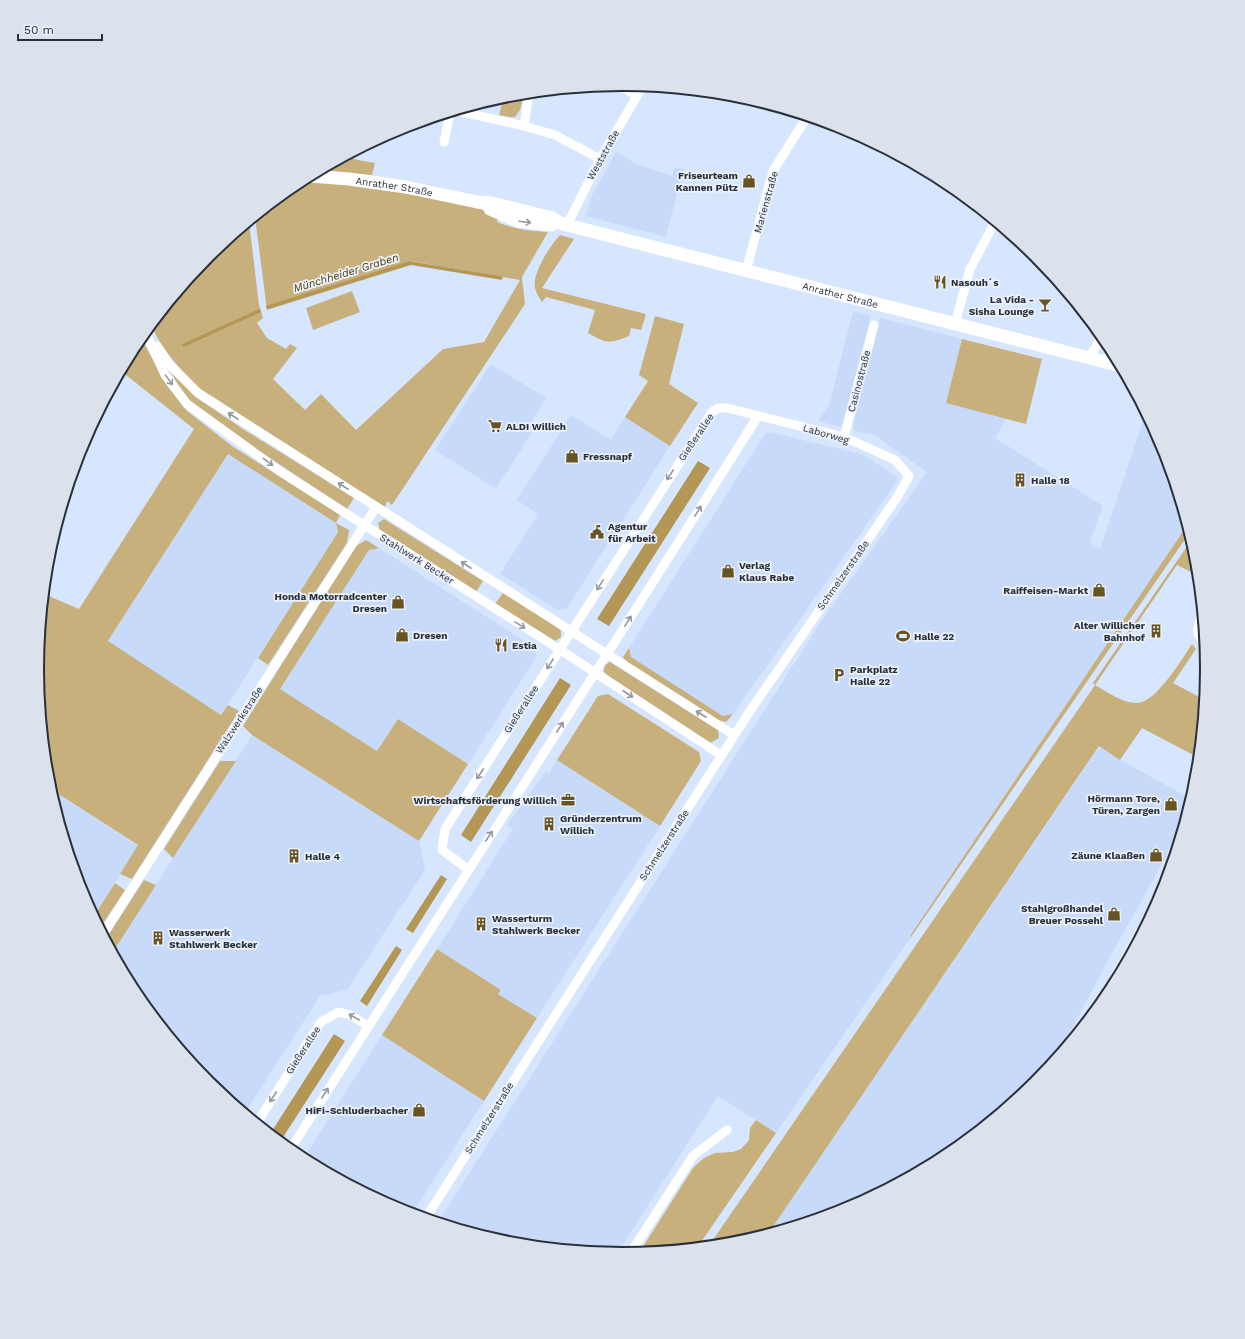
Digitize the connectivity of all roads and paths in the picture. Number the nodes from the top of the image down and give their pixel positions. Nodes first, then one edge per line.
1 (630, 91) edge
2 (640, 91) edge
3 (638, 96) junction
4 (528, 99) edge
5 (468, 112) edge
6 (449, 118) edge
7 (805, 121) edge
8 (524, 126) junction
9 (444, 142) dead end
10 (600, 159) junction
11 (320, 177) edge
12 (563, 224) junction
13 (993, 226) edge
14 (746, 272) junction
15 (955, 324) junction
16 (874, 325) dead end
17 (150, 336) edge
18 (149, 338) edge
19 (1099, 341) edge
20 (1089, 358) junction
21 (1114, 364) edge
22 (758, 416) junction
23 (844, 437) junction
24 (909, 476) joint
25 (376, 507) junction
26 (364, 526) junction
27 (1199, 622) edge
28 (571, 631) junction
29 (1200, 639) edge
30 (559, 649) junction
31 (608, 654) junction
32 (596, 673) junction
33 (734, 735) junction
34 (721, 755) junction
35 (468, 869) junction
36 (106, 929) edge
37 (368, 1026) junction
38 (259, 1119) edge
39 (727, 1130) dead end
40 (293, 1145) edge
41 (428, 1214) edge
42 (634, 1248) edge

1 - 3 street
2 - 3 street, Weststraße
3 - 10 street, Weststraße
4 - 8 street
5 - 8 street
6 - 9 street
7 - 14 street, Marienstraße
8 - 10 street
10 - 12 street, Weststraße
11 - 12 street, Anrather Straße
12 - 14 street, Anrather Straße
13 - 15 street
14 - 15 street, Anrather Straße
15 - 20 street, Anrather Straße
16 - 23 street, Casinostraße
25 -> 17 street, Stahlwerk Becker
18 -> 26 street, Stahlwerk Becker
19 - 20 street
20 - 21 street, Anrather Straße
22 - 23 street, Laborweg
22 -> 28 street, Gießerallee
31 -> 22 street
23 - 24 street, Laborweg
24 - 33 street, Schmelzerstraße
25 - 26 street, Walzwerkstraße
28 -> 25 street, Stahlwerk Becker
26 -> 30 street, Stahlwerk Becker
26 - 36 street, Walzwerkstraße
27 - 29 street
28 - 30 street, Gießerallee
28 - 31 street, Stahlwerk Becker
30 - 32 street, Stahlwerk Becker
30 -> 35 street, Gießerallee
31 - 32 street
33 -> 31 street, Stahlwerk Becker
32 -> 34 street, Stahlwerk Becker
35 -> 32 street
33 - 34 street, Schmelzerstraße
34 - 41 street, Schmelzerstraße
35 - 37 street
37 -> 38 street, Gießerallee
40 -> 37 street
39 - 42 street

